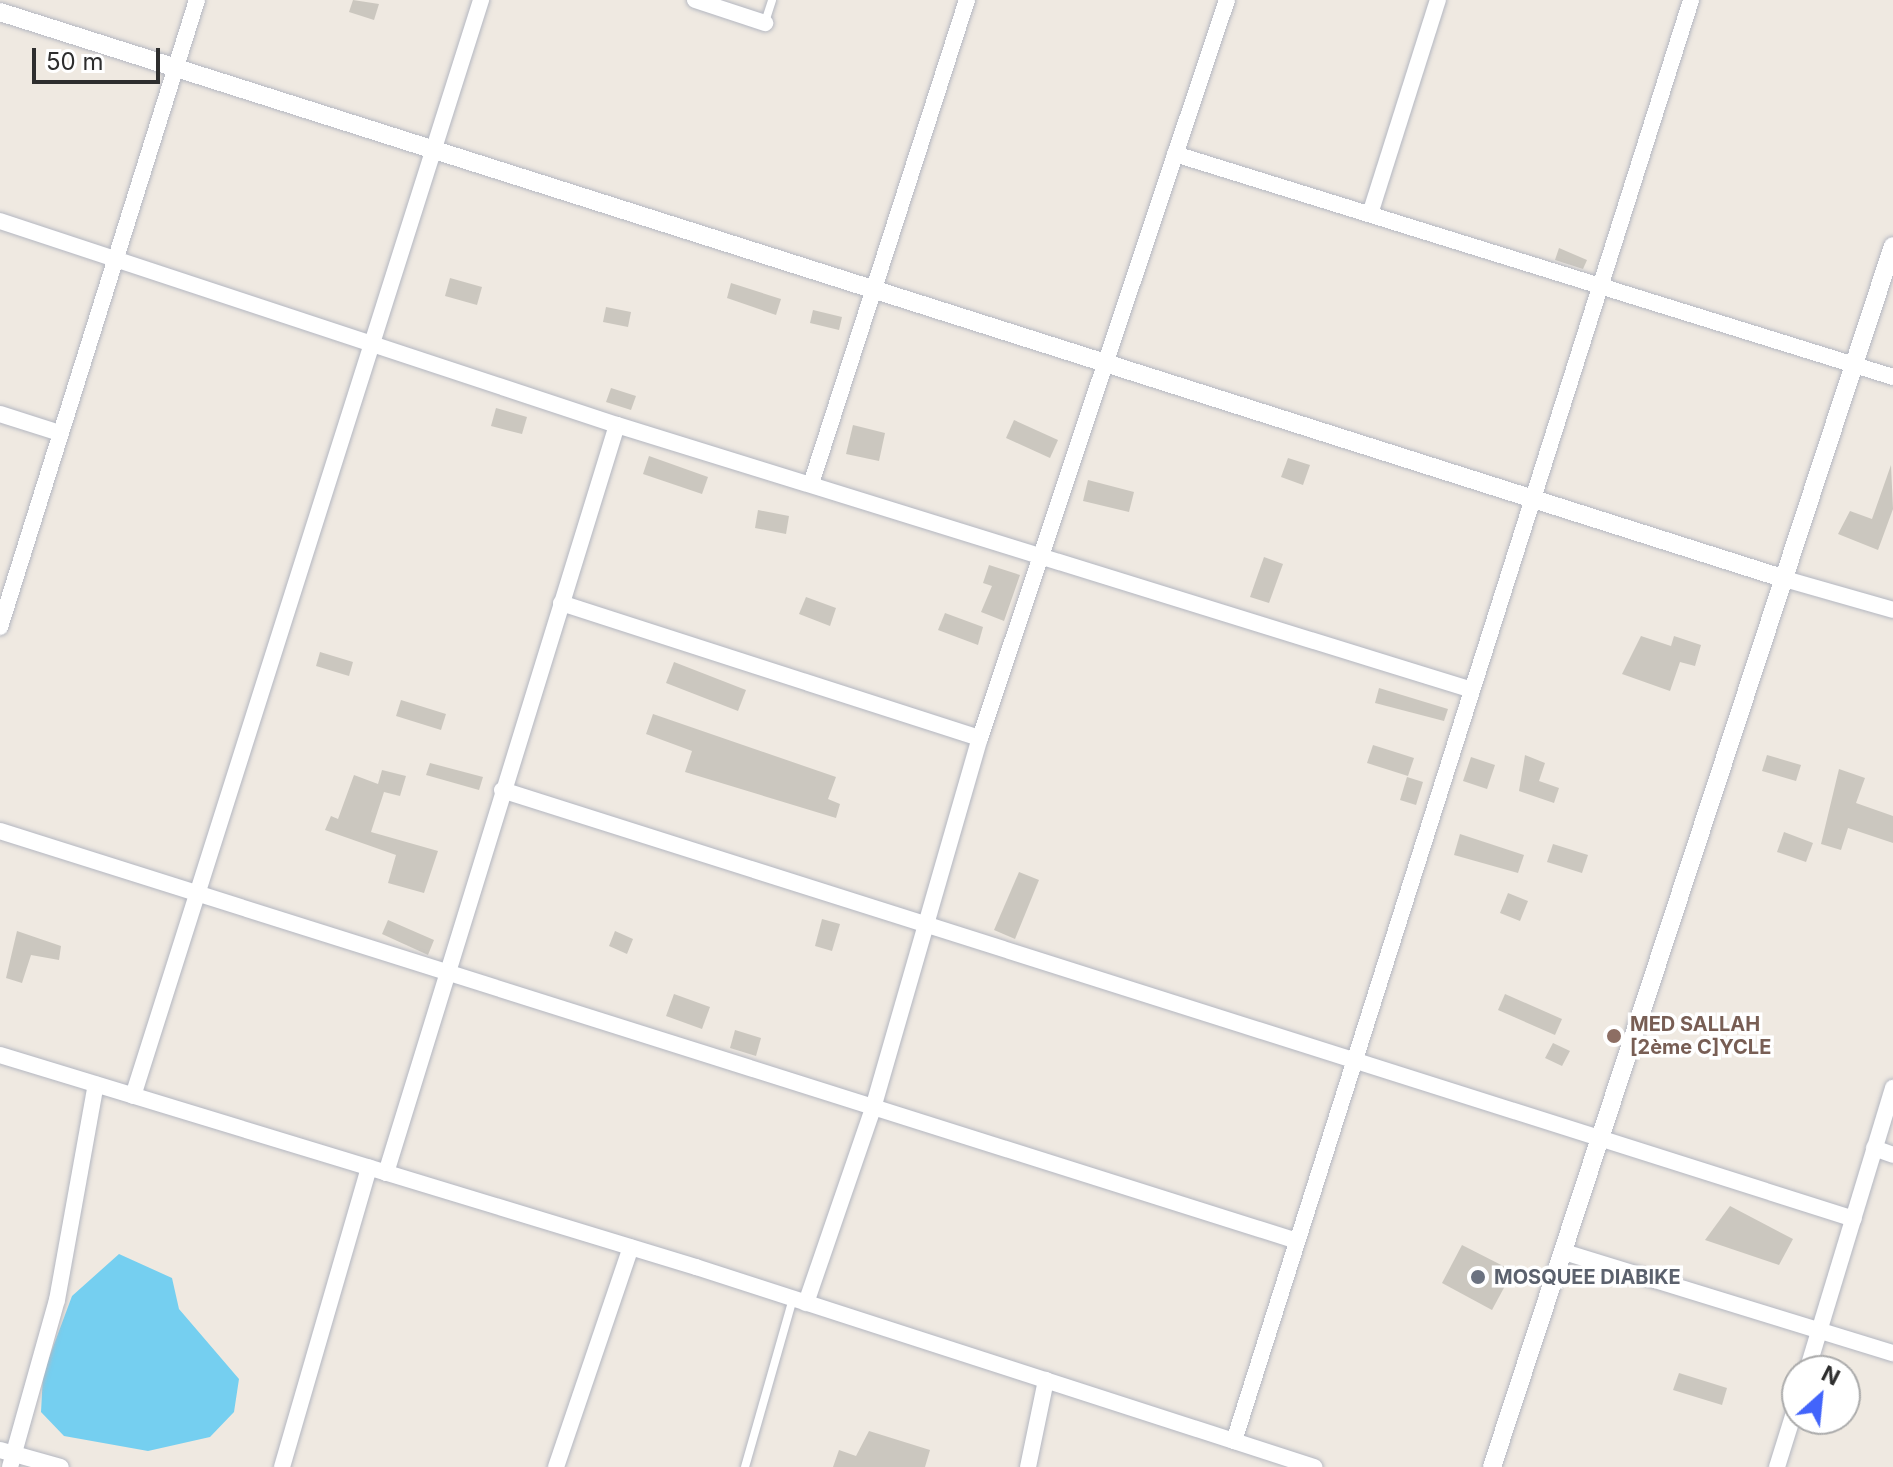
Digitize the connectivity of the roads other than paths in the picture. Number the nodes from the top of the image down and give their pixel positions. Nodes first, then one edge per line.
1 (197, 0) edge
2 (481, 0) edge
3 (695, 0) edge
4 (772, 0) edge
5 (967, 0) edge
6 (1227, 0) edge
7 (1438, 0) edge
8 (1691, 0) edge
9 (0, 12) edge
10 (765, 23) joint
11 (174, 71) junction
12 (435, 151) junction
13 (1175, 154) junction
14 (1370, 214) junction
15 (0, 221) edge
16 (1893, 246) edge
17 (115, 260) junction
18 (1602, 287) junction
19 (870, 289) junction
20 (374, 343) junction
21 (1106, 364) junction
22 (1855, 365) junction
23 (1893, 377) edge
24 (0, 414) edge
25 (617, 425) junction
26 (60, 433) junction
27 (811, 484) junction
28 (1533, 499) junction
29 (1041, 554) junction
30 (1788, 580) junction
31 (6, 585) edge
32 (561, 603) junction
33 (1893, 610) edge
34 (0, 627) edge
35 (1472, 690) junction
36 (980, 738) junction
37 (502, 790) junction
38 (0, 831) edge
39 (197, 895) junction
40 (924, 922) junction
41 (444, 972) junction
42 (0, 1055) edge
43 (1356, 1057) junction
44 (96, 1084) junction
45 (1893, 1088) edge
46 (133, 1096) junction
47 (873, 1108) junction
48 (1601, 1139) junction
49 (1874, 1148) junction
50 (1893, 1155) edge
51 (369, 1167) junction
52 (386, 1173) junction
53 (1854, 1219) junction
54 (1297, 1241) junction
55 (631, 1247) junction
56 (1564, 1252) junction
57 (799, 1301) junction
58 (1820, 1329) junction
59 (1893, 1353) edge
60 (1812, 1355) edge
61 (1046, 1380) junction
62 (1787, 1435) edge
63 (1234, 1441) junction
64 (8, 1457) edge
65 (61, 1467) edge
66 (282, 1467) edge
67 (556, 1467) edge
68 (745, 1467) edge
69 (1028, 1467) edge
70 (1314, 1467) edge
71 (1492, 1467) edge
72 (1777, 1467) edge

1 - 11 street
2 - 12 street
3 - 10 street
4 - 10 lane
5 - 19 street
6 - 13 street
7 - 14 street
8 - 18 street
9 - 11 street
11 - 12 street
11 - 17 street
12 - 19 street
12 - 20 street
13 - 14 street
13 - 21 street
14 - 18 street
15 - 17 street
16 - 22 street
17 - 20 street
17 - 26 street
18 - 22 street
18 - 28 street
19 - 21 street
19 - 27 street
20 - 25 street
20 - 39 street
21 - 28 street
21 - 29 street
22 - 23 street
22 - 30 street
24 - 26 street
25 - 27 street
25 - 32 street
26 - 31 street
27 - 29 street
28 - 30 street
28 - 35 street
29 - 35 street
29 - 36 street
30 - 33 street
30 - 48 street
31 - 34 street
32 - 36 street
32 - 37 street
35 - 43 street
36 - 40 street
37 - 40 street
37 - 41 street
38 - 39 street
39 - 41 street
39 - 46 street
40 - 43 street
40 - 47 street
41 - 47 street
41 - 52 street
42 - 44 street
43 - 48 street
43 - 54 street
44 - 46 street
44 - 64 street
45 - 49 street
46 - 51 street
47 - 54 street
47 - 57 street
48 - 53 street
48 - 56 street
49 - 50 street
49 - 53 street
51 - 52 street
51 - 66 street
52 - 55 street
53 - 58 street
54 - 63 street
55 - 57 street
55 - 67 street
56 - 58 street
56 - 71 street
57 - 61 street
57 - 68 lane
58 - 59 street
58 - 60 street
61 - 63 street
61 - 69 street
62 - 72 street
63 - 70 street
64 - 65 street

